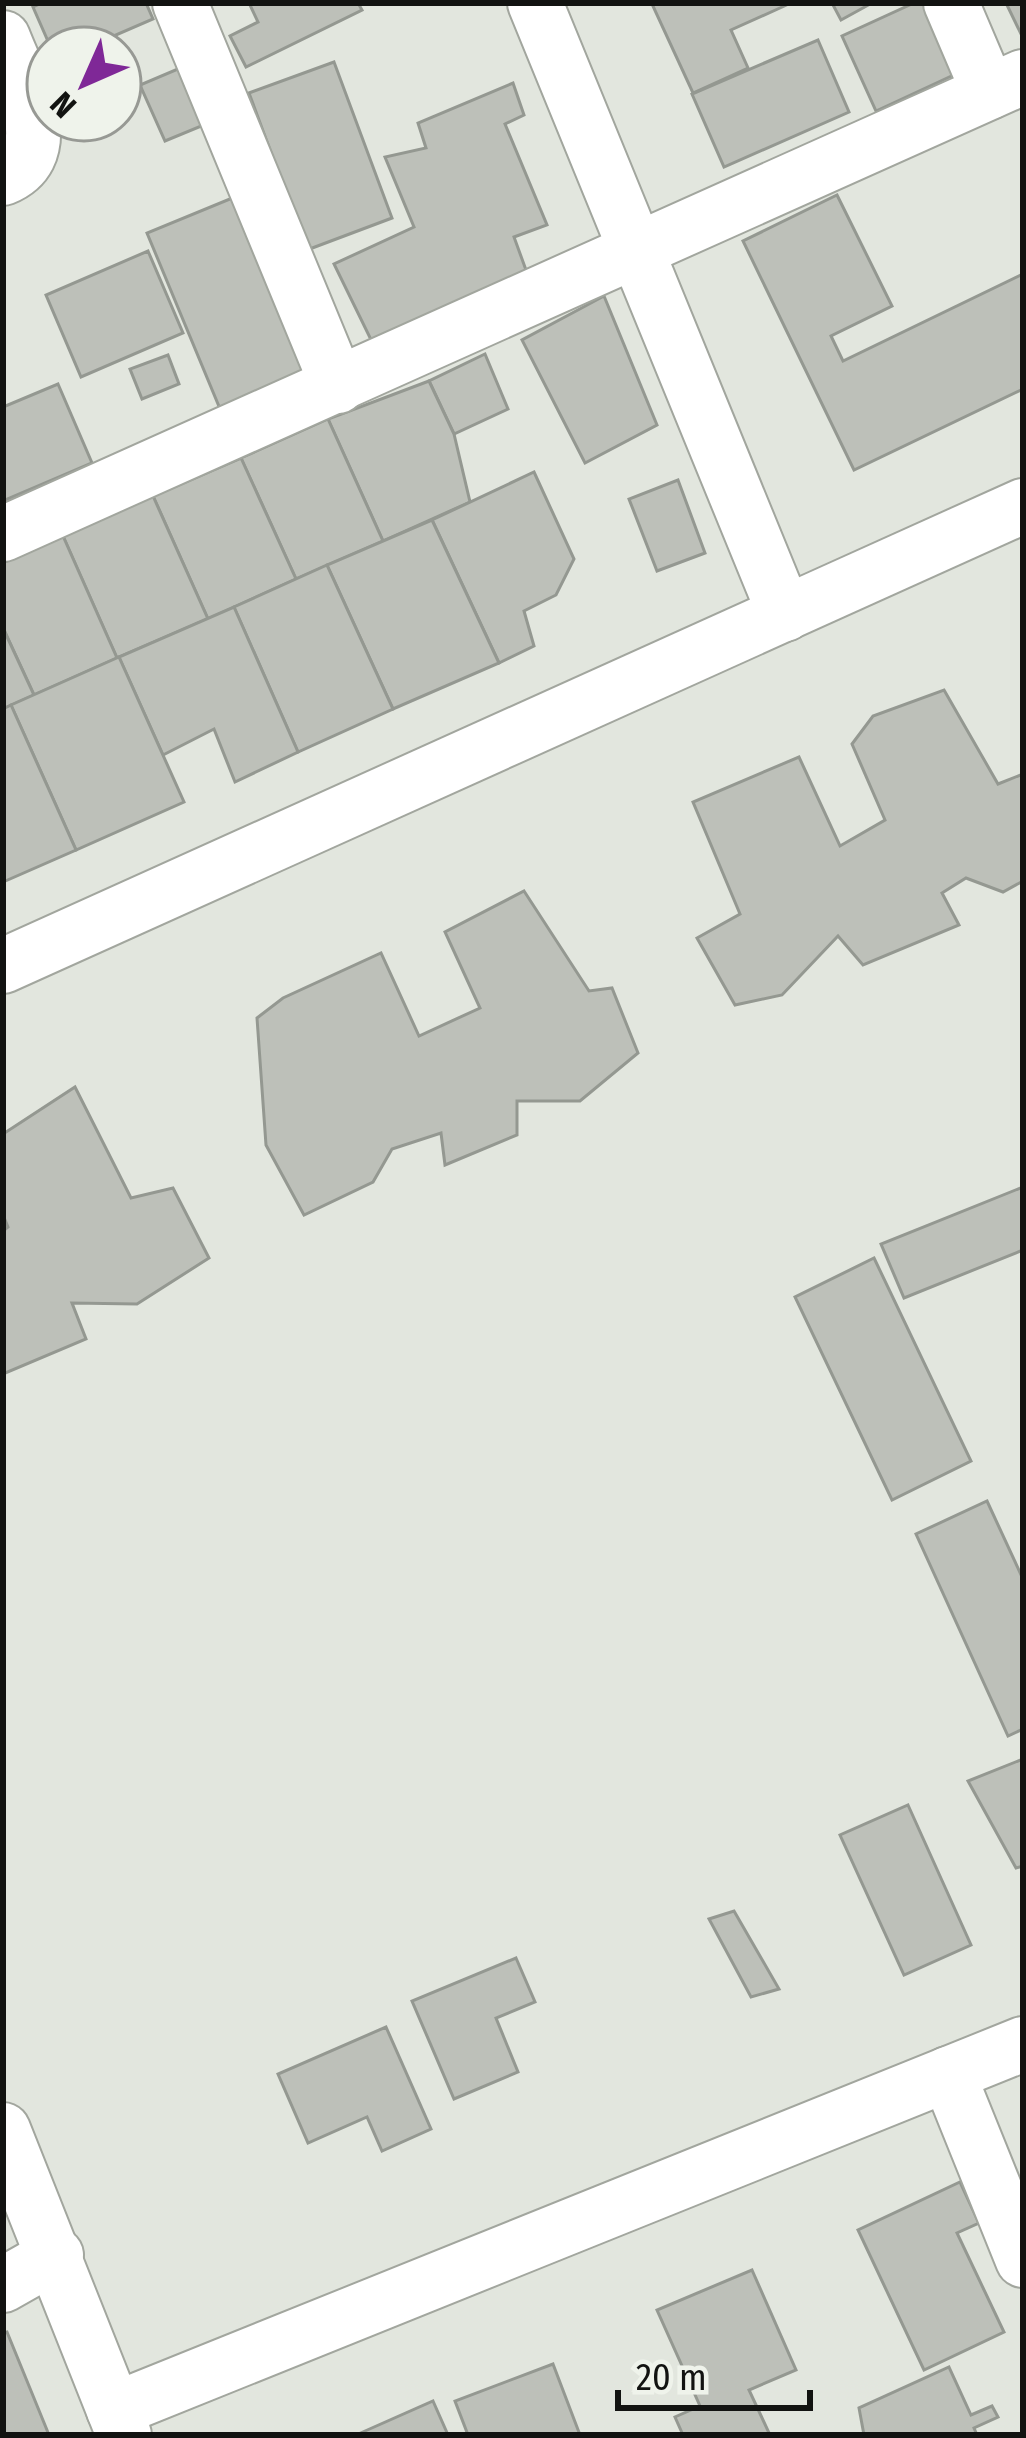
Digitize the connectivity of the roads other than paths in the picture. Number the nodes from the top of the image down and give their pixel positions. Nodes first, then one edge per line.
1 (180, 3) edge
2 (535, 3) edge
3 (951, 3) edge
4 (3, 38) edge
5 (1006, 84) edge
6 (3, 178) edge
7 (635, 250) junction
8 (338, 386) junction
9 (1023, 506) edge
10 (3, 533) edge
11 (785, 614) junction
12 (3, 966) edge
13 (1023, 2044) edge
14 (948, 2074) junction
15 (3, 2130) edge
16 (56, 2255) junction
17 (1023, 2260) edge
18 (3, 2285) edge
19 (119, 2423) edge

1 - 8 street
2 - 7 street
3 - 5 street
4 - 6 street
5 - 7 street
7 - 8 street
7 - 11 street
8 - 10 street
9 - 11 street
11 - 12 street
13 - 14 street
14 - 17 street
14 - 19 street
15 - 16 street
16 - 18 street
16 - 19 street

